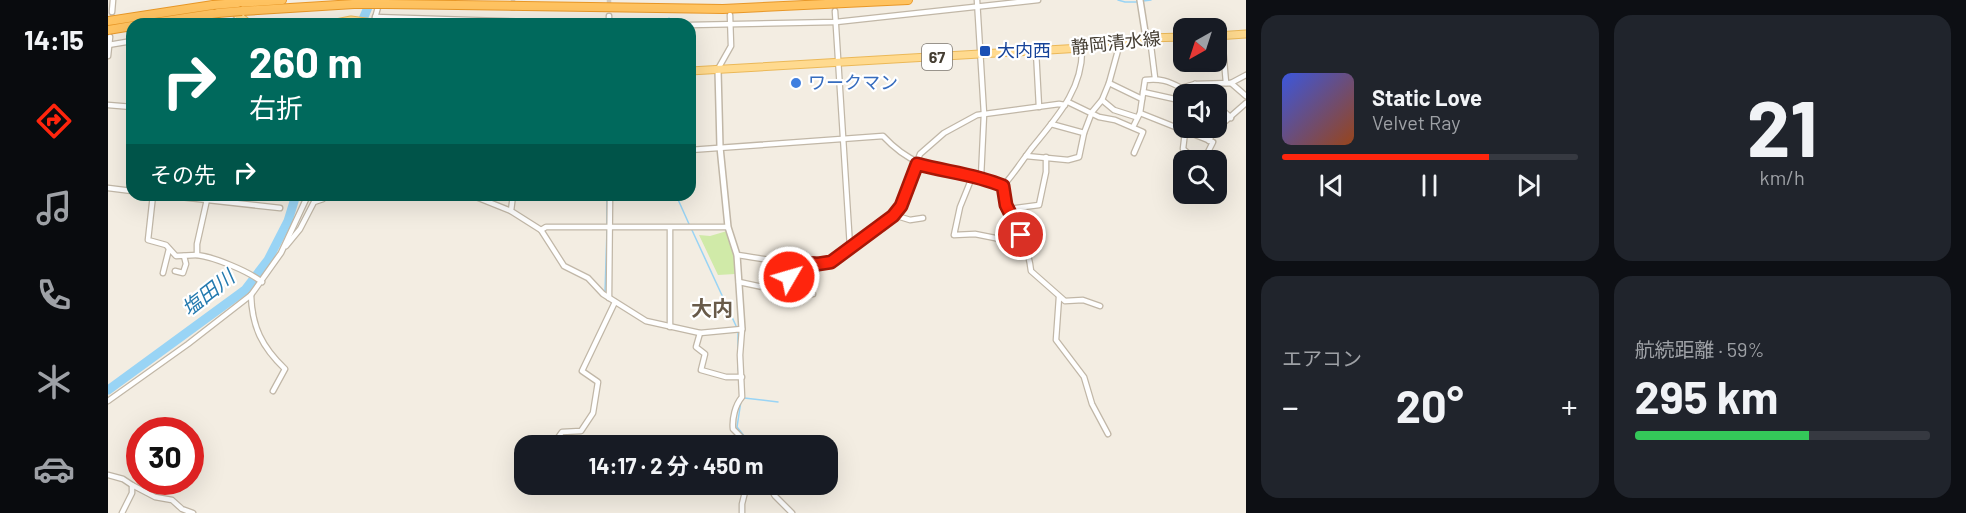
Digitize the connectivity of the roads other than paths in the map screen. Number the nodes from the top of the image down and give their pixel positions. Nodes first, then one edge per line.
1 (282, 0) edge
2 (908, 0) edge
3 (977, 0) edge
4 (1038, 0) edge
5 (217, 2) edge
6 (383, 2) edge
7 (1140, 2) edge
8 (111, 3) edge
9 (978, 8) junction
10 (836, 11) dead end
11 (112, 12) dead end
12 (513, 12) tunnel mouth
13 (241, 14) junction
14 (730, 15) dead end
15 (185, 18) edge
16 (237, 18) edge
17 (244, 18) edge
18 (375, 18) edge
19 (513, 18) edge
20 (108, 21) edge
21 (836, 22) junction
22 (696, 25) edge
23 (729, 26) junction
24 (126, 28) edge
25 (109, 34) edge
26 (1246, 34) edge
27 (1227, 35) edge
28 (1173, 37) edge
29 (1148, 38) junction
30 (126, 42) edge
31 (1120, 43) junction
32 (109, 45) edge
33 (1082, 48) junction
34 (1036, 51) junction
35 (981, 55) junction
36 (108, 56) edge
37 (837, 63) junction
38 (718, 70) junction
39 (696, 71) edge
40 (1226, 72) edge
41 (1246, 75) edge
42 (1155, 78) junction
43 (1109, 83) junction
44 (1228, 83) junction
45 (1173, 84) edge
46 (1195, 84) edge
47 (1143, 92) junction
48 (1246, 96) edge
49 (1142, 99) junction
50 (1173, 99) edge
51 (1102, 100) junction
52 (1246, 103) edge
53 (1067, 104) junction
54 (108, 105) edge
55 (126, 106) edge
56 (1039, 107) junction
57 (1092, 112) junction
58 (984, 114) junction
59 (1227, 114) edge
60 (1138, 115) junction
61 (1231, 117) junction
62 (1051, 124) junction
63 (1133, 127) junction
64 (1173, 128) edge
65 (1084, 133) junction
66 (843, 138) junction
67 (1184, 138) edge
68 (1201, 138) edge
69 (1209, 141) junction
70 (720, 147) junction
71 (696, 149) edge
72 (1134, 153) dead end
73 (1026, 156) junction
74 (1046, 157) junction
75 (917, 164) junction
76 (973, 175) junction
77 (981, 177) junction
78 (1003, 186) junction
79 (108, 188) edge
80 (126, 190) edge
81 (152, 201) edge
82 (207, 201) edge
83 (230, 201) edge
84 (305, 201) edge
85 (317, 201) edge
86 (486, 201) edge
87 (512, 201) edge
88 (610, 201) edge
89 (280, 208) dead end
90 (1009, 209) junction
91 (511, 211) junction
92 (894, 215) junction
93 (923, 218) dead end
94 (728, 227) junction
95 (610, 228) junction
96 (670, 228) junction
97 (541, 230) junction
98 (1021, 235) junction
99 (850, 248) junction
100 (169, 249) junction
101 (281, 253) junction
102 (197, 255) junction
103 (737, 255) junction
104 (184, 256) junction
105 (792, 262) junction
106 (175, 270) dead end
107 (163, 273) dead end
108 (261, 281) junction
109 (739, 282) junction
110 (786, 292) junction
111 (813, 294) dead end
112 (251, 295) junction
113 (1059, 297) junction
114 (609, 298) junction
115 (615, 302) junction
116 (1100, 306) dead end
117 (670, 327) junction
118 (742, 329) junction
119 (700, 333) junction
120 (742, 377) junction
121 (273, 391) dead end
122 (108, 401) edge
123 (1108, 434) dead end
124 (560, 435) edge
125 (739, 435) edge
126 (108, 475) edge
127 (126, 481) edge
128 (130, 495) edge
129 (152, 495) edge
130 (744, 495) edge
131 (774, 495) edge
132 (122, 513) edge
133 (193, 513) edge
134 (742, 513) edge
135 (792, 513) edge

1 - 5 highway, bridge
2 - 6 highway
3 - 9 street
4 - 9 street
5 - 13 main road
5 - 20 highway
6 - 13 highway, bridge
6 - 18 street
7 - 29 street
8 - 11 street
9 - 21 street
9 - 35 street
10 - 21 street
12 - 19 street
13 - 15 highway, bridge
13 - 16 street
13 - 17 main road
14 - 23 street
21 - 23 street
21 - 37 street
22 - 23 street
23 - 38 street
24 - 25 highway
25 - 32 street
26 - 27 main road
28 - 29 main road, 静岡清水線 / 67
29 - 31 main road, 静岡清水線 / 67
29 - 42 street
30 - 32 street
31 - 33 main road, 静岡清水線 / 67
31 - 43 street
32 - 36 street
33 - 34 main road, 静岡清水線 / 67
33 - 53 street
34 - 35 main road, 静岡清水線 / 67
34 - 56 street
35 - 37 main road, 静岡清水線 / 67
35 - 58 street
37 - 38 main road, 静岡清水線 / 67
37 - 66 street
38 - 39 main road, 静岡清水線 / 67
38 - 70 street
40 - 44 street
41 - 44 street
42 - 45 street
42 - 47 street
43 - 49 street
43 - 51 street
44 - 46 street
44 - 48 street
47 - 49 street
47 - 50 street
49 - 60 street
51 - 57 street
51 - 60 street
52 - 61 street
53 - 56 street
53 - 57 street
53 - 62 street
54 - 55 street
56 - 58 street
57 - 63 street
57 - 65 street
58 - 75 street
58 - 77 street
59 - 61 street
60 - 63 street
60 - 64 street
61 - 69 street
62 - 65 street
62 - 73 street
63 - 72 street
65 - 74 street
66 - 70 street
66 - 75 street
66 - 99 street
67 - 69 street
68 - 69 street
70 - 71 street
70 - 94 street
73 - 74 street
73 - 78 street
74 - 90 street
75 - 76 street
75 - 92 street
76 - 77 street
76 - 98 street
77 - 78 street
78 - 90 street
79 - 80 street
81 - 100 street
82 - 102 street
83 - 89 street
84 - 101 street
85 - 101 street
86 - 91 street
87 - 91 street
88 - 95 street
90 - 98 street
91 - 97 street
92 - 93 street
92 - 99 street
94 - 96 street
94 - 103 street
95 - 96 street
95 - 97 street
95 - 114 street
96 - 117 street
97 - 114 street
98 - 113 street
99 - 105 street
100 - 104 street
100 - 107 street
101 - 108 street
102 - 104 street
102 - 108 street
103 - 105 street
103 - 109 street
104 - 106 street
105 - 110 street
108 - 112 street
109 - 110 street
109 - 118 street
110 - 111 street
112 - 121 street
112 - 122 street
113 - 116 street
113 - 123 street
114 - 115 street
115 - 117 street
115 - 124 street
117 - 119 street
118 - 119 street
118 - 120 street
119 - 120 street
120 - 125 street
126 - 127 street
128 - 132 street
129 - 133 street
130 - 134 street
131 - 135 street

